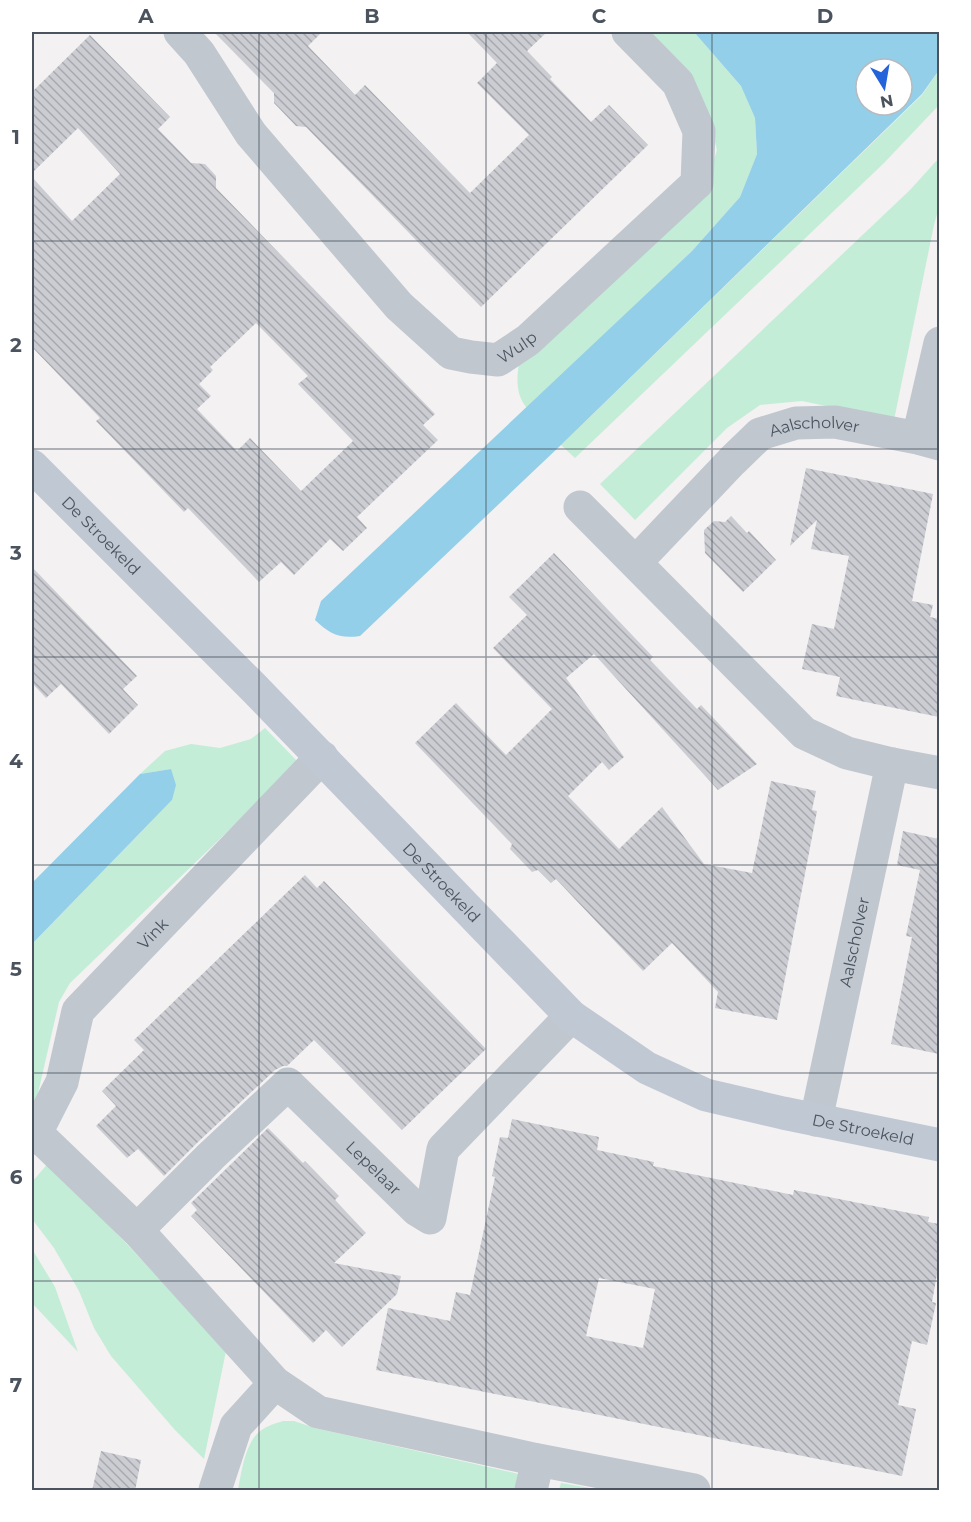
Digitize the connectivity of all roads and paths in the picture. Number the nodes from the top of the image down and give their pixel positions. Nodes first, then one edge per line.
1 (180, 32) edge
2 (628, 32) edge
3 (939, 343) edge
4 (929, 441) edge
5 (32, 466) edge
6 (580, 507) dead end
7 (636, 562) junction
8 (322, 757) junction
9 (892, 764) junction
10 (939, 773) edge
11 (571, 1016) junction
12 (816, 1120) junction
13 (34, 1135) edge
14 (939, 1145) edge
15 (137, 1230) junction
16 (275, 1383) junction
17 (535, 1475) edge
18 (215, 1491) edge
19 (694, 1491) edge

1 - 2 street, Wulp
3 - 4 street
4 - 7 street, Aalscholver
5 - 8 street, De Stroekeld
6 - 7 street
7 - 9 street
8 - 11 street, De Stroekeld
8 - 13 street, Vink
9 - 10 street
9 - 12 street, Aalscholver
11 - 12 street, De Stroekeld
11 - 15 street, Lepelaar
12 - 14 street, De Stroekeld
13 - 15 street
15 - 16 street
16 - 17 street
16 - 18 street
17 - 19 street

